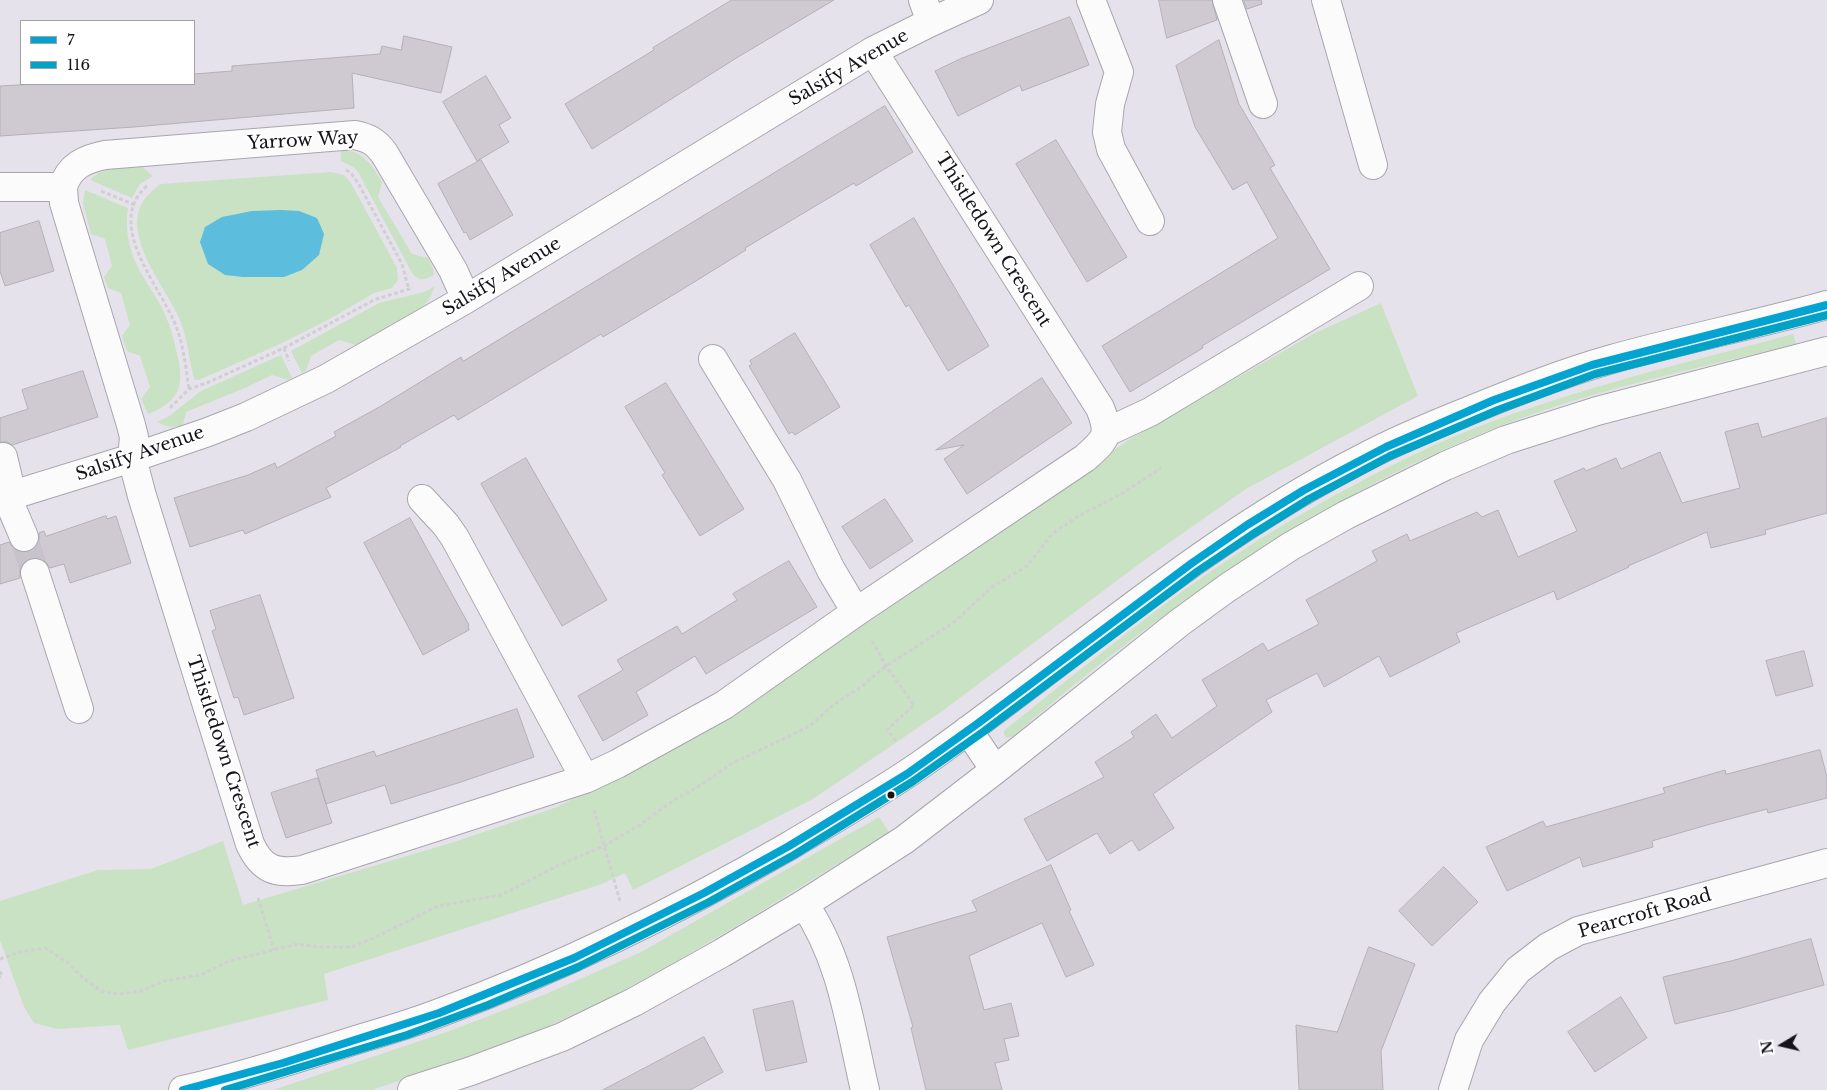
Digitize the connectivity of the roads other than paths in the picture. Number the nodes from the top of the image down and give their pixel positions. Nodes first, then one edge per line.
1 (979, 0) edge
2 (1091, 0) edge
3 (1227, 0) edge
4 (1326, 0) edge
5 (927, 11) edge
6 (873, 51) junction
7 (1263, 104) dead end
8 (1372, 165) dead end
9 (0, 187) edge
10 (63, 187) junction
11 (1150, 220) dead end
12 (1359, 286) dead end
13 (466, 299) junction
14 (1827, 305) edge
15 (1827, 351) edge
16 (713, 359) dead end
17 (1107, 432) junction
18 (3, 457) dead end
19 (132, 458) junction
20 (6, 497) edge
21 (422, 499) dead end
22 (24, 538) tunnel mouth
23 (35, 573) tunnel mouth
24 (856, 612) junction
25 (79, 709) dead end
26 (968, 730) junction
27 (995, 770) junction
28 (585, 778) junction
29 (1827, 863) edge
30 (804, 904) junction
31 (183, 1090) edge
32 (412, 1090) edge
33 (866, 1090) edge
34 (1452, 1090) edge

1 - 5 street, Salsify Avenue
2 - 11 street
3 - 7 street
4 - 8 street
5 - 6 street, Salsify Avenue
6 - 13 street, Salsify Avenue
6 - 17 street, Thistledown Crescent
9 - 10 street
10 - 13 street, Yarrow Way
10 - 19 street
12 - 17 street
13 - 19 street, Salsify Avenue
14 - 26 street
15 - 27 street
16 - 24 street
17 - 24 street
18 - 20 street
19 - 20 street, Salsify Avenue
19 - 28 street, Thistledown Crescent
20 - 22 street
21 - 28 street
23 - 25 street
24 - 28 street
26 - 27 street
26 - 31 street
27 - 30 street
29 - 34 street, Pearcroft Road
30 - 32 street
30 - 33 street

